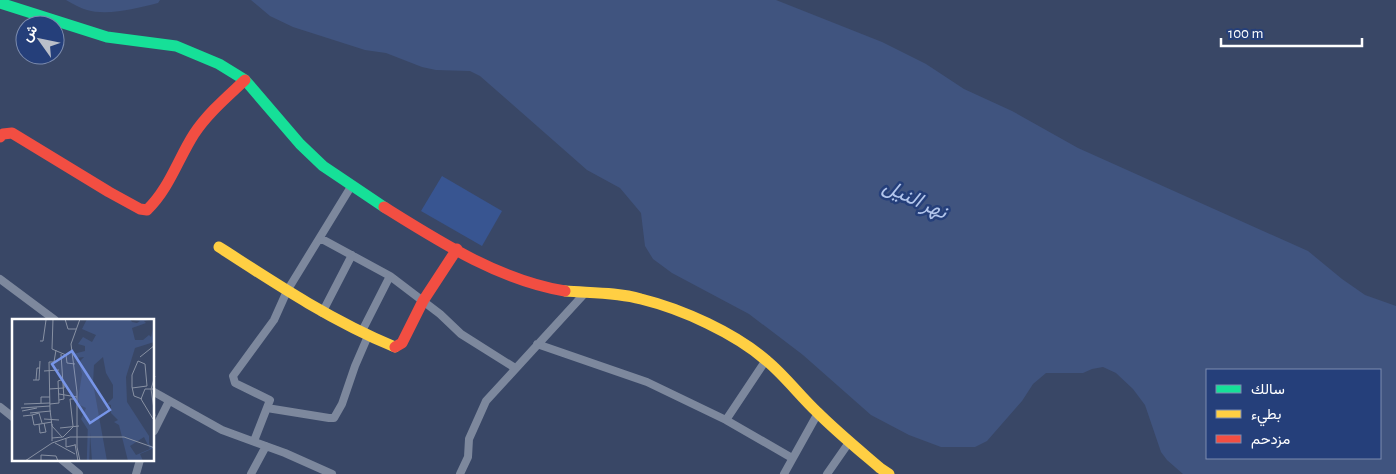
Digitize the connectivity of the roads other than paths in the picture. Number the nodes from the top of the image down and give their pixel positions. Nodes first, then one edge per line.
1 (0, 2) edge
2 (245, 80) junction
3 (0, 137) edge
4 (352, 185) junction
5 (320, 238) junction
6 (218, 247) dead end
7 (457, 249) junction
8 (352, 256) junction
9 (390, 276) junction
10 (0, 279) edge
11 (288, 291) junction
12 (585, 293) junction
13 (423, 301) junction
14 (322, 313) junction
15 (54, 319) edge
16 (364, 335) junction
17 (537, 344) junction
18 (766, 360) junction
19 (515, 368) junction
20 (155, 393) edge
21 (169, 402) junction
22 (0, 407) edge
23 (267, 408) junction
24 (818, 412) junction
25 (12, 416) edge
26 (726, 420) junction
27 (155, 429) edge
28 (850, 441) junction
29 (254, 442) junction
30 (266, 446) junction
31 (792, 458) junction
32 (64, 462) edge
33 (79, 474) edge
34 (251, 474) edge
35 (332, 474) edge
36 (460, 474) edge
37 (784, 474) edge
38 (827, 474) edge
39 (889, 474) edge

1 - 2 street
2 - 3 street
2 - 4 street
4 - 5 street
4 - 7 street
5 - 8 street
5 - 11 street
6 - 11 street
7 - 12 street
7 - 13 street
8 - 9 street
8 - 14 street
9 - 13 street
9 - 16 street
10 - 15 street
11 - 14 street
11 - 23 street
12 - 17 street
12 - 18 street
13 - 16 street
13 - 19 street
14 - 16 street
16 - 23 street
17 - 19 street
17 - 26 street
18 - 24 street
18 - 26 street
19 - 36 street
20 - 21 street
21 - 27 street
21 - 29 street
22 - 25 street
23 - 29 street
24 - 28 street
24 - 31 street
26 - 31 street
28 - 38 street
28 - 39 street
29 - 30 street
30 - 34 street
30 - 35 street
31 - 37 street
32 - 33 street

